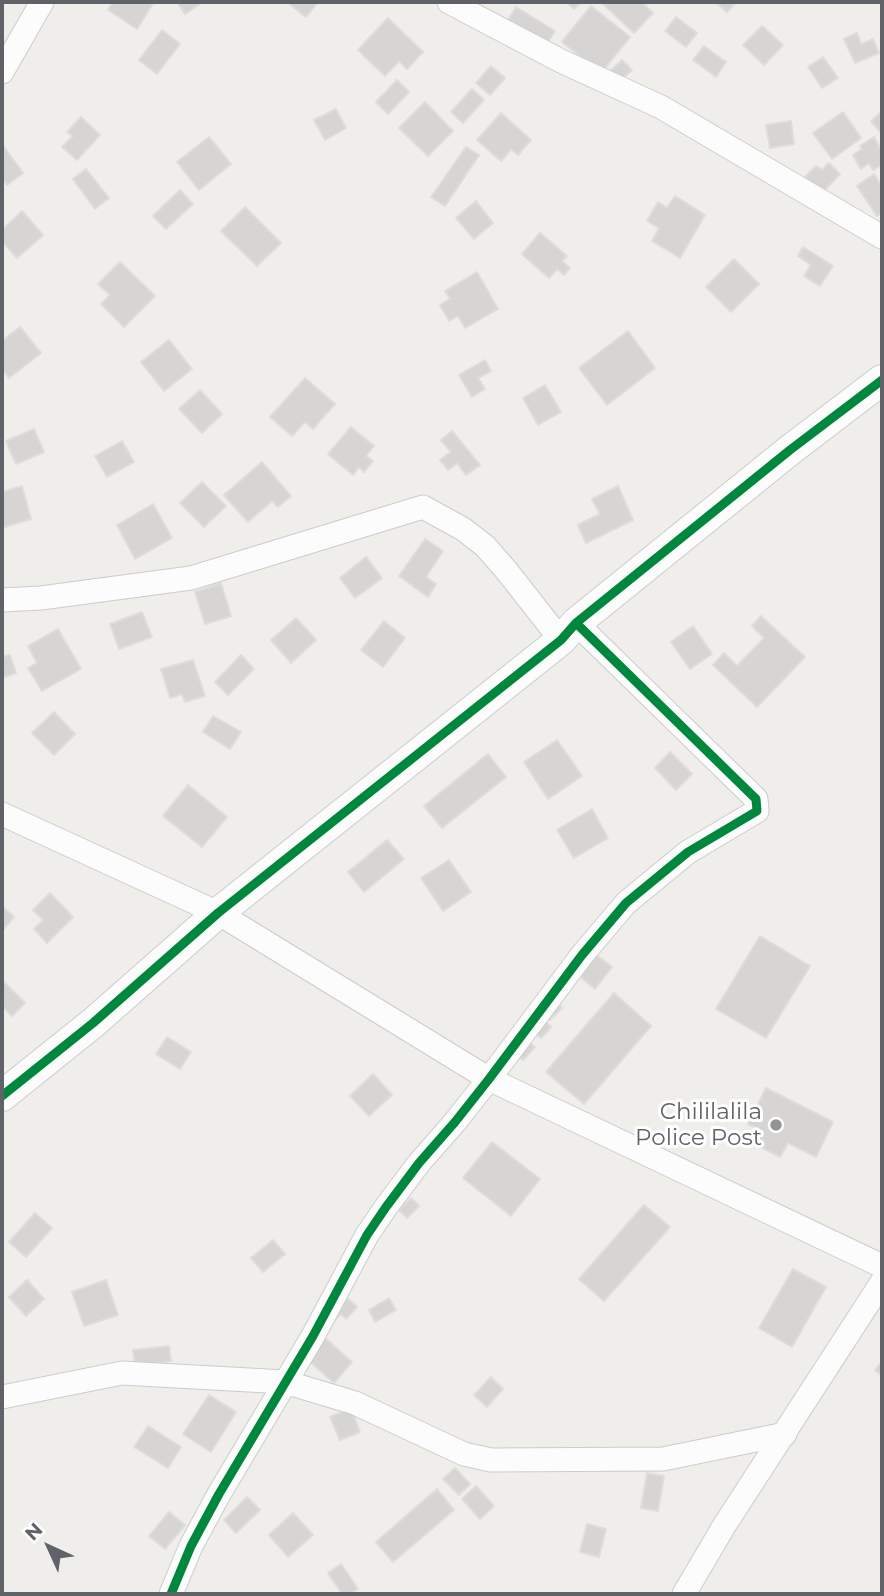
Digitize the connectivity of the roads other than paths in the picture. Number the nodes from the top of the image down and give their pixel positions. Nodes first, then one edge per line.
1 (42, 2) edge
2 (449, 2) edge
3 (2, 72) edge
4 (882, 237) edge
5 (882, 380) edge
6 (2, 600) edge
7 (569, 632) junction
8 (2, 814) edge
9 (218, 913) junction
10 (489, 1079) junction
11 (2, 1096) edge
12 (882, 1266) edge
13 (882, 1282) edge
14 (285, 1382) junction
15 (2, 1397) edge
16 (785, 1434) junction
17 (171, 1594) edge
18 (684, 1594) edge

1 - 3 street
2 - 4 street
5 - 7 street
6 - 7 street
7 - 9 street
7 - 10 street
8 - 9 street
9 - 10 street
9 - 11 street
10 - 12 street
10 - 14 street
13 - 16 street
14 - 15 street
14 - 16 street
14 - 17 street
16 - 18 street

